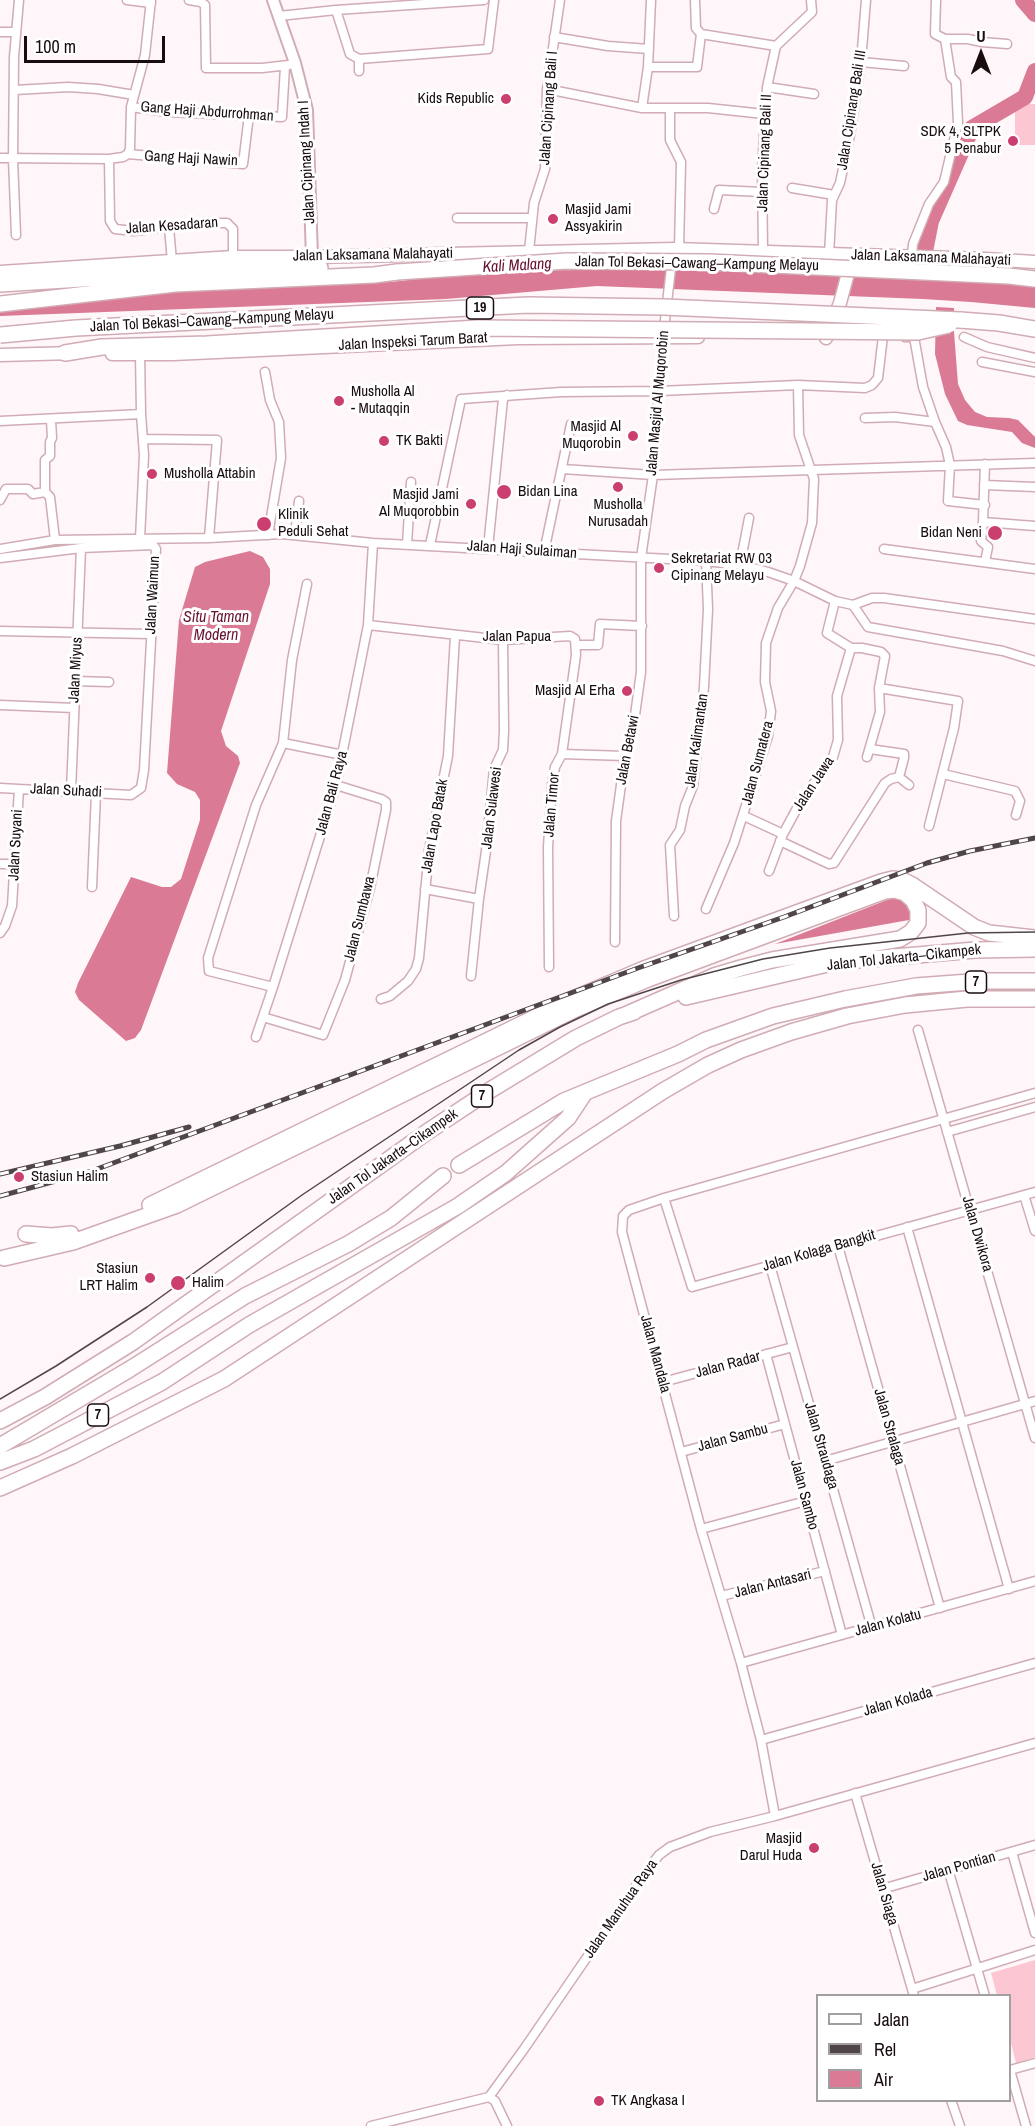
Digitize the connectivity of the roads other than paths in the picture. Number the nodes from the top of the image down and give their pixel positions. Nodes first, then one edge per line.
1 (19, 0) edge
2 (127, 0) edge
3 (189, 0) edge
4 (273, 0) edge
5 (484, 0) edge
6 (494, 0) edge
7 (560, 0) edge
8 (651, 0) edge
9 (695, 0) edge
10 (811, 0) edge
11 (866, 0) edge
12 (936, 0) edge
13 (151, 1) edge
14 (406, 3) edge
15 (336, 10) junction
16 (279, 16) junction
17 (0, 32) edge
18 (16, 32) junction
19 (701, 33) junction
20 (554, 37) junction
21 (945, 39) junction
22 (1007, 44) dead end
23 (776, 46) junction
24 (649, 49) junction
25 (359, 58) junction
26 (861, 62) junction
27 (290, 65) junction
28 (904, 66) dead end
29 (648, 67) junction
30 (359, 71) dead end
31 (767, 87) junction
32 (547, 89) junction
33 (15, 90) junction
34 (814, 94) dead end
35 (134, 95) junction
36 (131, 107) junction
37 (642, 108) junction
38 (670, 108) junction
39 (764, 114) junction
40 (249, 115) junction
41 (128, 154) junction
42 (0, 158) edge
43 (13, 159) junction
44 (109, 159) junction
45 (792, 188) dead end
46 (762, 192) junction
47 (834, 195) junction
48 (714, 209) dead end
49 (457, 218) dead end
50 (532, 218) junction
51 (169, 228) junction
52 (16, 235) dead end
53 (677, 249) junction
54 (529, 251) junction
55 (768, 252) junction
56 (829, 255) junction
57 (916, 256) junction
58 (233, 257) junction
59 (312, 257) junction
60 (172, 261) junction
61 (1035, 262) edge
62 (851, 264) junction
63 (0, 272) edge
64 (397, 272) junction
65 (1035, 279) edge
66 (0, 284) edge
67 (0, 304) edge
68 (960, 320) junction
69 (1035, 329) edge
70 (828, 334) junction
71 (0, 335) edge
72 (883, 336) junction
73 (663, 337) junction
74 (964, 337) dead end
75 (65, 353) junction
76 (140, 354) junction
77 (0, 355) edge
78 (1035, 358) edge
79 (982, 362) dead end
80 (265, 372) dead end
81 (1035, 372) edge
82 (798, 385) junction
83 (660, 391) junction
84 (507, 394) junction
85 (141, 414) junction
86 (865, 418) dead end
87 (51, 420) junction
88 (0, 421) edge
89 (935, 422) junction
90 (571, 424) dead end
91 (144, 439) junction
92 (1035, 463) edge
93 (985, 464) junction
94 (950, 465) junction
95 (811, 469) junction
96 (562, 470) junction
97 (653, 475) junction
98 (411, 482) dead end
99 (984, 485) junction
100 (1035, 487) edge
101 (45, 492) junction
102 (0, 500) edge
103 (299, 501) dead end
104 (985, 505) junction
105 (749, 518) dead end
106 (983, 522) junction
107 (1035, 526) edge
108 (268, 535) junction
109 (295, 535) junction
110 (209, 538) junction
111 (140, 539) junction
112 (55, 540) junction
113 (373, 543) junction
114 (407, 544) junction
115 (430, 545) junction
116 (488, 548) junction
117 (0, 549) edge
118 (81, 549) junction
119 (884, 549) dead end
120 (544, 552) junction
121 (0, 558) edge
122 (641, 558) junction
123 (706, 561) junction
124 (985, 562) junction
125 (740, 565) junction
126 (1035, 569) edge
127 (794, 580) junction
128 (307, 584) dead end
129 (835, 601) junction
130 (854, 605) junction
131 (1035, 619) edge
132 (368, 625) junction
133 (642, 626) junction
134 (0, 632) edge
135 (78, 634) junction
136 (151, 634) junction
137 (455, 636) junction
138 (503, 640) junction
139 (576, 645) junction
140 (851, 648) junction
141 (1035, 661) edge
142 (75, 681) junction
143 (109, 682) dead end
144 (879, 688) junction
145 (0, 705) edge
146 (74, 708) junction
147 (283, 743) junction
148 (562, 754) junction
149 (343, 755) junction
150 (625, 756) junction
151 (943, 774) junction
152 (899, 777) junction
153 (336, 785) junction
154 (909, 785) dead end
155 (0, 788) edge
156 (19, 789) junction
157 (71, 791) junction
158 (96, 793) junction
159 (131, 795) joint
160 (1016, 815) dead end
161 (744, 816) junction
162 (929, 826) dead end
163 (782, 838) junction
164 (0, 864) edge
165 (15, 864) junction
166 (769, 871) dead end
167 (92, 887) dead end
168 (425, 889) junction
169 (479, 899) junction
170 (705, 909) dead end
171 (674, 916) dead end
172 (0, 933) edge
173 (1035, 938) edge
174 (615, 942) dead end
175 (1035, 950) edge
176 (549, 967) dead end
177 (471, 976) dead end
178 (1035, 981) edge
179 (273, 987) junction
180 (381, 999) dead end
181 (1035, 999) edge
182 (625, 1015) junction
183 (263, 1017) junction
184 (918, 1030) dead end
185 (256, 1036) dead end
186 (1035, 1093) edge
187 (584, 1094) junction
188 (1014, 1100) junction
189 (1035, 1107) edge
190 (1017, 1112) junction
191 (943, 1118) junction
192 (947, 1132) junction
193 (459, 1165) dead end
194 (443, 1176) dead end
195 (1035, 1192) edge
196 (1024, 1195) junction
197 (664, 1198) junction
198 (969, 1209) junction
199 (907, 1227) junction
200 (1035, 1231) edge
201 (26, 1234) dead end
202 (837, 1246) junction
203 (3, 1258) dead end
204 (770, 1265) junction
205 (793, 1347) junction
206 (766, 1354) junction
207 (663, 1382) junction
208 (1035, 1401) edge
209 (1025, 1403) junction
210 (0, 1421) edge
211 (960, 1422) junction
212 (785, 1424) junction
213 (1035, 1438) edge
214 (892, 1441) junction
215 (0, 1446) edge
216 (681, 1452) junction
217 (825, 1461) junction
218 (0, 1462) edge
219 (0, 1488) edge
220 (806, 1501) junction
221 (701, 1529) junction
222 (825, 1571) junction
223 (1035, 1581) edge
224 (1009, 1589) junction
225 (721, 1596) junction
226 (940, 1608) junction
227 (872, 1628) junction
228 (842, 1635) junction
229 (741, 1663) junction
230 (1035, 1663) edge
231 (761, 1740) junction
232 (1035, 1743) edge
233 (855, 1793) junction
234 (775, 1816) junction
235 (1035, 1845) edge
236 (1012, 1851) junction
237 (948, 1869) junction
238 (882, 1889) junction
239 (1035, 1933) edge
240 (1035, 1950) edge
241 (977, 1969) junction
242 (913, 1992) edge
243 (985, 1994) edge
244 (1035, 2063) edge
245 (1011, 2070) edge
246 (1011, 2074) edge
247 (489, 2097) junction
248 (952, 2102) edge
249 (408, 2116) junction
250 (370, 2126) edge
251 (411, 2126) edge
252 (507, 2126) edge
253 (960, 2126) edge
254 (1026, 2126) edge

1 - 18 street
2 - 13 street
3 - 27 street
4 - 16 street, Jalan Cipinang Indah I
5 - 14 street
6 - 25 street
7 - 20 street, Jalan Cipinang Bali I
8 - 24 street
9 - 19 street
10 - 23 street
11 - 26 street, Jalan Cipinang Bali III
12 - 21 street
13 - 35 street
14 - 15 street
15 - 16 street
15 - 25 street
16 - 27 street, Jalan Cipinang Indah I
17 - 18 street
18 - 33 street
19 - 23 street
19 - 29 street
20 - 24 street
20 - 32 street, Jalan Cipinang Bali I
21 - 22 street
21 - 57 street
23 - 31 street, Jalan Cipinang Bali II
24 - 29 street
25 - 30 street
26 - 28 street
26 - 47 street, Jalan Cipinang Bali III
27 - 40 street, Gang Haji Abdurrohman
27 - 59 street, Jalan Cipinang Indah I
29 - 37 street
31 - 34 street
31 - 39 street, Jalan Cipinang Bali II
32 - 37 street
32 - 50 street, Jalan Cipinang Bali I
33 - 35 street
33 - 43 street
35 - 36 street
36 - 40 street, Gang Haji Abdurrohman
36 - 41 street
37 - 38 street
38 - 39 street
38 - 53 street, Jalan Masjid Al Muqorobin
39 - 46 street, Jalan Cipinang Bali II
40 - 41 street, Gang Haji Nawin
41 - 44 street
42 - 43 street
43 - 44 street
43 - 52 street
44 - 51 street, Jalan Kesadaran
45 - 47 street
46 - 48 street
46 - 55 street, Jalan Cipinang Bali II
47 - 56 street, Jalan Cipinang Bali III
49 - 50 street
50 - 54 street, Jalan Cipinang Bali I
51 - 58 street, Jalan Kesadaran
51 - 60 street
53 - 54 main road, Jalan Laksamana Malahayati
53 - 55 main road, Jalan Laksamana Malahayati
53 - 73 street, Jalan Masjid Al Muqorobin
54 - 59 main road, Jalan Laksamana Malahayati
55 - 56 main road, Jalan Laksamana Malahayati
55 - 62 main road
56 - 57 main road, Jalan Laksamana Malahayati
57 - 61 main road, Jalan Laksamana Malahayati
57 - 62 main road
58 - 59 main road, Jalan Laksamana Malahayati
58 - 60 main road, Jalan Laksamana Malahayati
60 - 63 main road, Jalan Laksamana Malahayati
62 - 70 main road, bridge
64 - 65 highway, Jalan Tol Bekasi–Cawang–Kampung Melayu, bridge
64 - 66 highway
64 - 67 highway, Jalan Tol Bekasi–Cawang–Kampung Melayu
68 - 69 highway, Jalan Tol Bekasi–Cawang–Kampung Melayu / 19
68 - 71 highway, Jalan Tol Bekasi–Cawang–Kampung Melayu / 19, bridge
68 - 75 highway, bridge
70 - 72 street
70 - 73 main road, Jalan Inspeksi Tarum Barat
72 - 82 street
72 - 89 street
73 - 76 main road, Jalan Inspeksi Tarum Barat
73 - 83 street, Jalan Masjid Al Muqorobin
74 - 78 street
75 - 76 main road, Jalan Inspeksi Tarum Barat
75 - 77 main road, Jalan Inspeksi Tarum Barat
76 - 85 street
79 - 81 street
80 - 108 street
82 - 83 street
82 - 95 street, Jalan Sumatera
83 - 84 street
83 - 97 street, Jalan Masjid Al Muqorobin
84 - 115 street
84 - 116 street
85 - 87 street
85 - 91 street
86 - 89 street
87 - 88 street
87 - 101 street
89 - 94 street
90 - 96 street
91 - 110 street
91 - 111 street
92 - 93 street
93 - 94 street
93 - 99 street
94 - 95 street
94 - 104 street
95 - 97 street
95 - 127 street, Jalan Sumatera
96 - 97 street
96 - 120 street
97 - 122 street, Jalan Masjid Al Muqorobin
98 - 114 street
99 - 100 street
99 - 104 street
101 - 102 street
101 - 112 street
103 - 109 street
104 - 106 street
105 - 125 street
106 - 107 street
106 - 124 street
108 - 109 street, Jalan Haji Sulaiman
108 - 110 street, Jalan Haji Sulaiman
109 - 113 street, Jalan Haji Sulaiman
110 - 111 street, Jalan Haji Sulaiman
111 - 112 street, Jalan Haji Sulaiman
112 - 117 street, Jalan Haji Sulaiman
113 - 114 street, Jalan Haji Sulaiman
113 - 132 street, Jalan Bali Raya
114 - 115 street, Jalan Haji Sulaiman
115 - 116 street, Jalan Haji Sulaiman
116 - 120 street, Jalan Haji Sulaiman
118 - 121 street, Jalan Waimun
118 - 135 street, Jalan Miyus
118 - 136 street, Jalan Waimun
119 - 124 street
120 - 122 street, Jalan Haji Sulaiman
122 - 123 street, Jalan Haji Sulaiman
122 - 133 street, Jalan Betawi
123 - 125 street, Jalan Haji Sulaiman
123 - 171 street, Jalan Kalimantan
124 - 126 street
125 - 127 street, Jalan Haji Sulaiman
127 - 129 street, Jalan Haji Sulaiman
127 - 161 street, Jalan Sumatera
128 - 147 street
129 - 130 street, Jalan Haji Sulaiman
129 - 140 street
130 - 131 street, Jalan Haji Sulaiman
130 - 141 street
132 - 137 street, Jalan Papua
132 - 149 street, Jalan Bali Raya
133 - 139 street
133 - 150 street, Jalan Betawi
134 - 135 street
135 - 136 street
135 - 142 street, Jalan Miyus
136 - 159 street, Jalan Waimun
137 - 138 street, Jalan Papua
137 - 168 street, Jalan Lapo Batak
138 - 139 street, Jalan Papua
138 - 169 street, Jalan Sulawesi
139 - 148 street, Jalan Timor
140 - 144 street
140 - 163 street, Jalan Jawa
142 - 143 street
142 - 146 street, Jalan Miyus
144 - 151 street
144 - 152 street
145 - 146 street
146 - 157 street, Jalan Miyus
147 - 149 street
147 - 179 street
148 - 150 street
148 - 176 street, Jalan Timor
149 - 153 street, Jalan Bali Raya
150 - 174 street, Jalan Betawi
151 - 160 street
151 - 162 street
152 - 154 street
152 - 163 street
153 - 179 street, Jalan Bali Raya
153 - 183 street, Jalan Sumbawa
155 - 156 street, Jalan Suhadi
156 - 157 street, Jalan Suhadi
156 - 165 street, Jalan Suyani
157 - 158 street, Jalan Suhadi
158 - 159 street, Jalan Suhadi
158 - 167 street
161 - 163 street
161 - 170 street, Jalan Sumatera
163 - 166 street, Jalan Jawa
164 - 165 street
165 - 172 street, Jalan Suyani
168 - 169 street
168 - 180 street, Jalan Lapo Batak
169 - 177 street, Jalan Sulawesi
173 - 201 highway
175 - 182 highway, Jalan Tol Jakarta–Cikampek / 7
178 - 187 highway, Jalan Tol Jakarta–Cikampek / 7
179 - 183 street, Jalan Bali Raya
181 - 219 highway
182 - 203 highway
182 - 210 highway, Jalan Tol Jakarta–Cikampek / 7
183 - 185 street, Jalan Bali Raya
184 - 191 street, Jalan Dwikora
186 - 188 street, Jalan Mandala
187 - 193 highway, Jalan Tol Jakarta–Cikampek / 7
187 - 218 highway, 7
188 - 190 street
188 - 191 street, Jalan Mandala
189 - 190 street
190 - 192 street
191 - 192 street, Jalan Dwikora
191 - 197 street, Jalan Mandala
192 - 198 street, Jalan Dwikora
194 - 215 highway, 7
195 - 196 street, Jalan Kolaga Bangkit
196 - 198 street, Jalan Kolaga Bangkit
196 - 200 street
197 - 204 street, Jalan Kolaga Bangkit
197 - 207 street, Jalan Mandala
198 - 199 street, Jalan Kolaga Bangkit
198 - 209 street, Jalan Dwikora
199 - 202 street, Jalan Kolaga Bangkit
199 - 211 street
202 - 204 street, Jalan Kolaga Bangkit
202 - 214 street, Jalan Stralaga
204 - 205 street, Jalan Straudaga
205 - 206 street, Jalan Radar
205 - 217 street, Jalan Straudaga
206 - 207 street, Jalan Radar
206 - 212 street, Jalan Sambo
207 - 216 street, Jalan Mandala
208 - 209 street
209 - 211 street
209 - 213 street, Jalan Dwikora
211 - 214 street
211 - 224 street
212 - 216 street, Jalan Sambu
212 - 220 street, Jalan Sambo
214 - 217 street
214 - 226 street, Jalan Stralaga
216 - 221 street, Jalan Mandala
217 - 227 street, Jalan Straudaga
220 - 221 street
220 - 222 street, Jalan Sambo
221 - 225 street, Jalan Mandala
222 - 225 street, Jalan Antasari
222 - 228 street, Jalan Sambo
223 - 224 street, Jalan Kolatu
224 - 226 street, Jalan Kolatu
225 - 229 street, Jalan Mandala
226 - 227 street, Jalan Kolatu
227 - 228 street, Jalan Kolatu
228 - 229 street, Jalan Kolatu
229 - 231 street, Jalan Mandala
230 - 231 street, Jalan Kolada
231 - 234 street, Jalan Mandala
232 - 233 street, Jalan Manuhua Raya
233 - 234 street, Jalan Manuhua Raya
233 - 238 street, Jalan Siaga
234 - 247 street, Jalan Manuhua Raya
235 - 236 street, Jalan Pontian
236 - 237 street, Jalan Pontian
236 - 239 street
237 - 238 street, Jalan Pontian
237 - 241 street
238 - 242 street, Jalan Siaga
240 - 241 street
241 - 242 street
241 - 243 street
244 - 245 street
246 - 254 street
247 - 249 street
247 - 252 street
248 - 253 street
249 - 250 street
249 - 251 street

